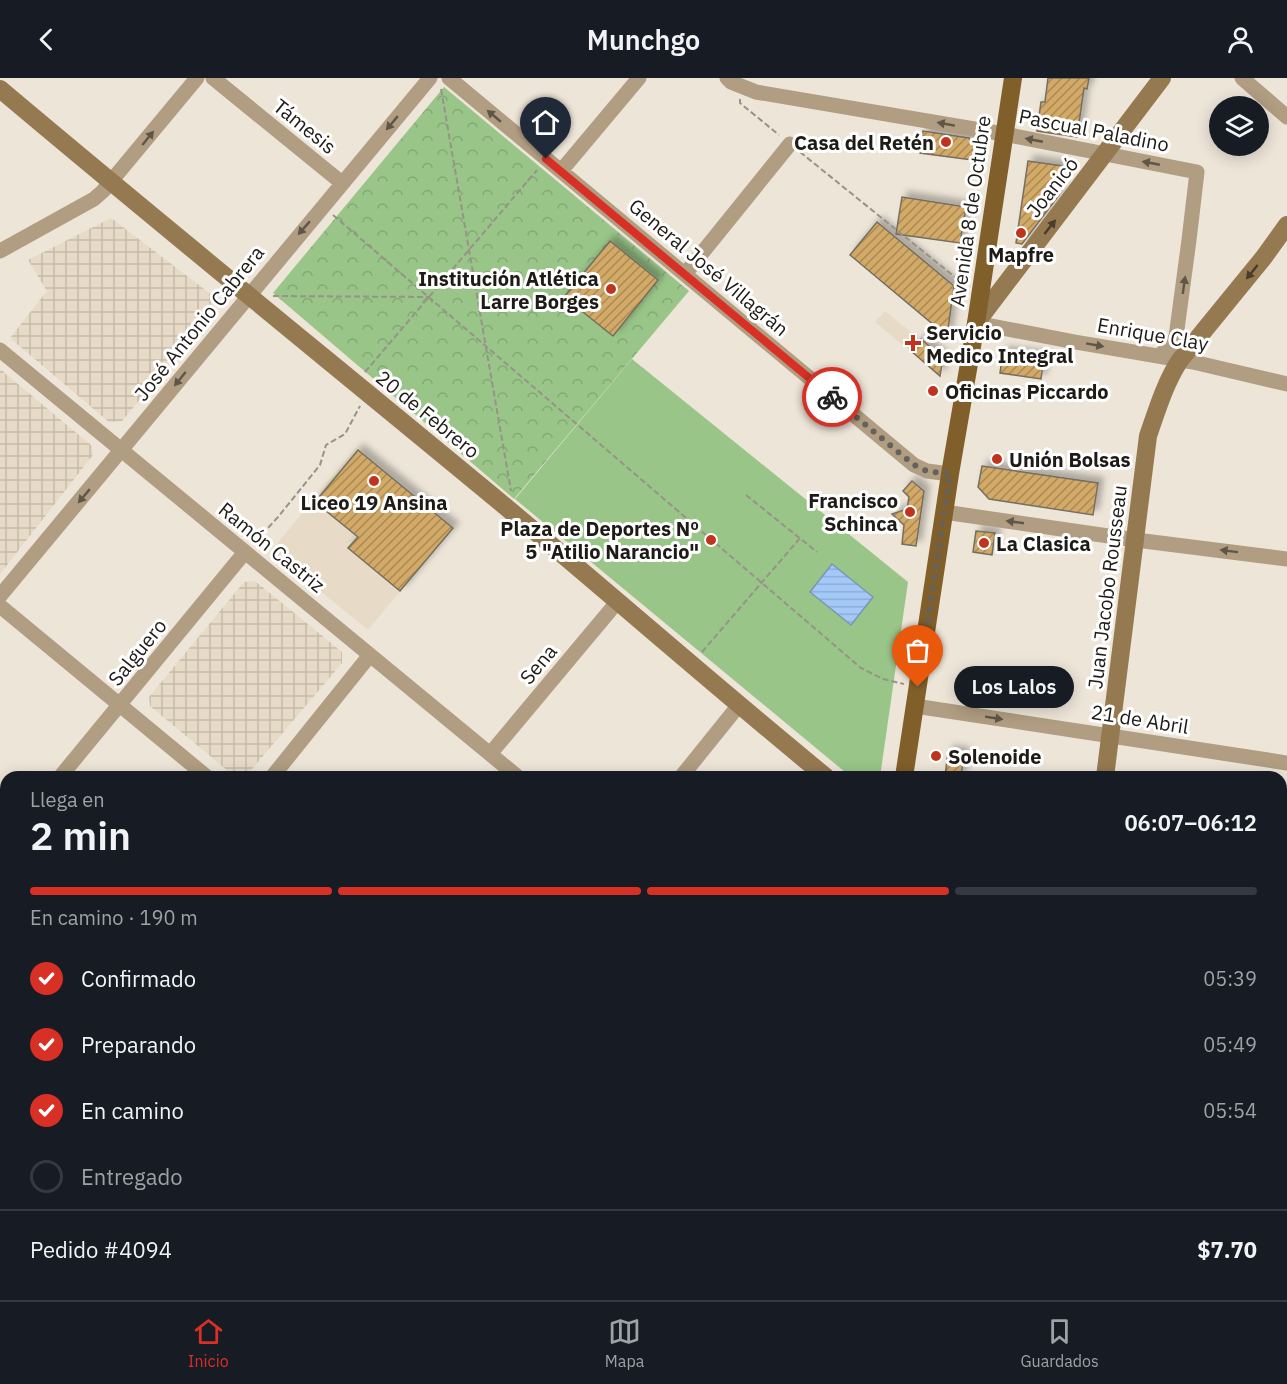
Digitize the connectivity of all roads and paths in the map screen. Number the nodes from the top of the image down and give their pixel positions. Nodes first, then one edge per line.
1 (197, 78) edge
2 (213, 78) edge
3 (430, 78) edge
4 (639, 78) edge
5 (1013, 78) edge
6 (1162, 78) edge
7 (1242, 78) edge
8 (729, 80) edge
9 (445, 84) edge
10 (0, 89) edge
11 (1287, 117) edge
12 (1004, 134) junction
13 (790, 144) junction
14 (1106, 154) junction
15 (546, 159) junction
16 (561, 171) junction
17 (111, 183) junction
18 (342, 183) junction
19 (323, 206) junction
20 (1287, 225) edge
21 (469, 249) junction
22 (0, 251) edge
23 (685, 274) junction
24 (248, 296) junction
25 (429, 297) junction
26 (980, 297) junction
27 (1179, 320) junction
28 (976, 323) junction
29 (1201, 334) junction
30 (486, 346) junction
31 (0, 350) edge
32 (1158, 356) junction
33 (1187, 361) junction
34 (1287, 384) edge
35 (361, 389) junction
36 (121, 451) junction
37 (950, 474) junction
38 (746, 495) dead end
39 (944, 512) junction
40 (516, 515) junction
41 (800, 538) junction
42 (1136, 540) junction
43 (246, 552) junction
44 (817, 552) dead end
45 (1287, 559) edge
46 (762, 582) junction
47 (0, 596) edge
48 (618, 601) junction
49 (0, 606) edge
50 (370, 655) junction
51 (692, 664) junction
52 (918, 687) junction
53 (120, 705) junction
54 (739, 705) junction
55 (915, 706) junction
56 (1111, 736) junction
57 (490, 754) junction
58 (1287, 763) edge
59 (65, 771) edge
60 (200, 771) edge
61 (277, 771) edge
62 (511, 771) edge
63 (686, 771) edge
64 (819, 771) edge
65 (905, 771) edge
66 (1106, 771) edge

17 -> 1 street
2 - 18 street, Támesis
3 -> 18 street, José Antonio Cabrera
4 - 16 street
5 - 12 main road, Avenida 8 de Octubre
6 - 14 main road, Joanicó
7 - 11 street
12 -> 8 street, Pascual Paladino
8 - 13 path
15 -> 9 street, General José Villagrán
9 - 21 path
10 - 17 main road, 20 de Febrero
14 -> 12 street, Pascual Paladino
12 - 26 main road, Avenida 8 de Octubre
13 - 23 street
13 - 26 path
27 -> 14 street, Pascual Paladino
28 -> 14 main road, Joanicó
15 - 16 street, General José Villagrán
15 - 21 path
16 - 23 street, General José Villagrán
17 - 22 street
17 - 24 main road, 20 de Febrero
18 - 19 street, José Antonio Cabrera
19 -> 24 street, José Antonio Cabrera
19 - 25 path
20 -> 29 main road, Juan Jacobo Rousseau
21 - 25 path
21 - 30 path
23 - 37 street, General José Villagrán
24 - 25 path
24 - 35 main road, 20 de Febrero
24 -> 36 street, José Antonio Cabrera
25 - 30 path
25 - 35 path
26 - 28 main road, Avenida 8 de Octubre
27 - 29 street
27 - 32 street, Pascual Paladino
28 -> 32 street, Enrique Clay
28 - 37 main road, Avenida 8 de Octubre
29 - 33 main road, Juan Jacobo Rousseau
30 - 40 path
30 - 46 path
31 - 36 street, Ramón Castriz
32 - 33 street, Enrique Clay
33 - 34 street, Enrique Clay
33 - 42 main road, Juan Jacobo Rousseau
35 - 40 main road, 20 de Febrero
35 - 43 path
36 - 43 street, Ramón Castriz
36 -> 47 street, José Antonio Cabrera
37 - 39 main road, Avenida 8 de Octubre
38 - 41 path
42 -> 39 street
39 - 52 main road, Avenida 8 de Octubre
40 - 48 main road, 20 de Febrero
41 - 44 path
41 - 46 path
45 -> 42 street
42 - 56 main road, Juan Jacobo Rousseau
43 - 50 street, Ramón Castriz
43 - 53 street, Salguero
46 - 51 path
46 - 52 path
48 - 51 main road, 20 de Febrero
48 - 57 street, Sena
49 - 53 street
50 - 57 street, Ramón Castriz
50 - 61 street
51 - 54 main road, 20 de Febrero
52 - 55 main road, Avenida 8 de Octubre
53 - 59 street, Salguero
53 - 60 street
54 - 63 street
54 - 64 main road, 20 de Febrero
55 -> 56 street, 21 de Abril
55 - 65 main road, Avenida 8 de Octubre
56 - 58 street, 21 de Abril
56 - 66 main road, Juan Jacobo Rousseau
57 - 62 street, Ramón Castriz

